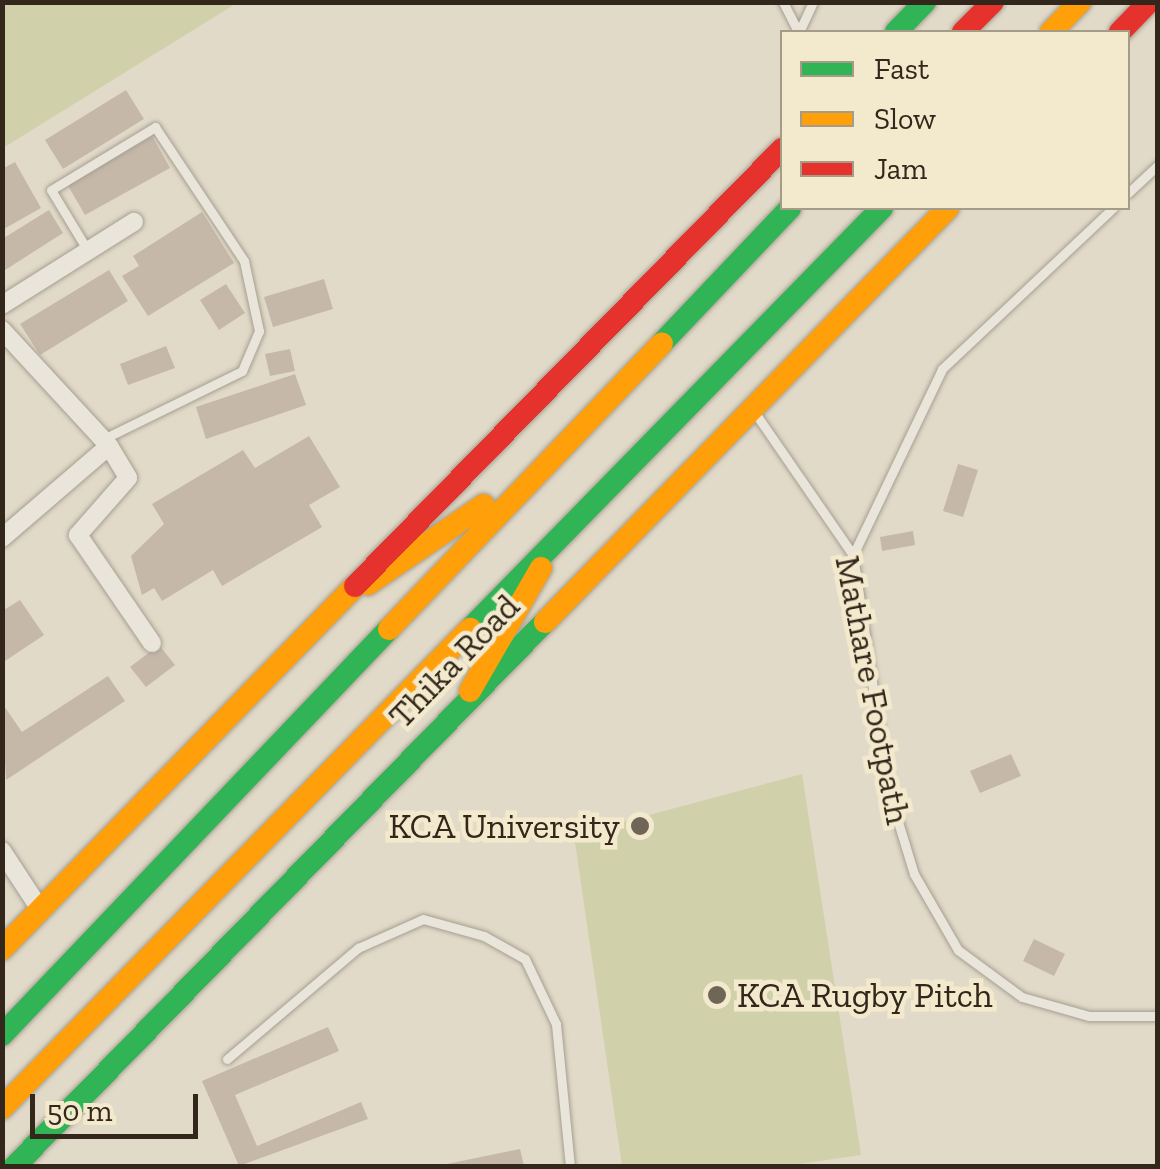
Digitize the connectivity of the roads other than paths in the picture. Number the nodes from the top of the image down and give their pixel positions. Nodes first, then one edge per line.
1 (784, 2) edge
2 (812, 2) edge
3 (925, 2) edge
4 (992, 2) edge
5 (1080, 2) edge
6 (1149, 2) edge
7 (798, 30) edge
8 (800, 30) edge
9 (898, 30) edge
10 (965, 30) edge
11 (1054, 30) edge
12 (1122, 30) edge
13 (780, 151) edge
14 (1158, 165) edge
15 (1130, 192) edge
16 (788, 210) edge
17 (880, 210) edge
18 (946, 210) edge
19 (1110, 210) edge
20 (134, 222) dead end
21 (88, 251) junction
22 (2, 305) edge
23 (2, 330) edge
24 (750, 407) junction
25 (106, 443) junction
26 (529, 475) junction
27 (560, 534) junction
28 (2, 538) edge
29 (853, 555) junction
30 (368, 584) junction
31 (152, 642) dead end
32 (470, 691) junction
33 (2, 851) edge
34 (40, 910) junction
35 (2, 949) edge
36 (1158, 1016) edge
37 (2, 1035) edge
38 (227, 1058) dead end
39 (2, 1108) edge
40 (15, 1166) edge
41 (570, 1166) edge

1 - 7 lane
2 - 8 lane
3 - 9 main road
4 - 10 main road
5 - 11 main road
6 - 12 main road
13 - 30 main road
14 - 15 lane
16 - 26 main road, Thika Road
17 - 27 main road, Thika Road
18 - 24 main road, Thika Road
19 - 29 lane
20 - 21 street
21 - 22 street
21 - 25 lane
23 - 25 street
24 - 29 lane, Mathare Footpath
24 - 32 main road, Thika Road
25 - 28 street
25 - 31 street
26 - 30 main road
26 - 37 main road, Thika Road
27 - 32 main road
27 - 39 main road, Thika Road
29 - 36 lane, Mathare Footpath
30 - 34 main road
32 - 40 main road, Thika Road
33 - 34 street
34 - 35 main road
38 - 41 lane

